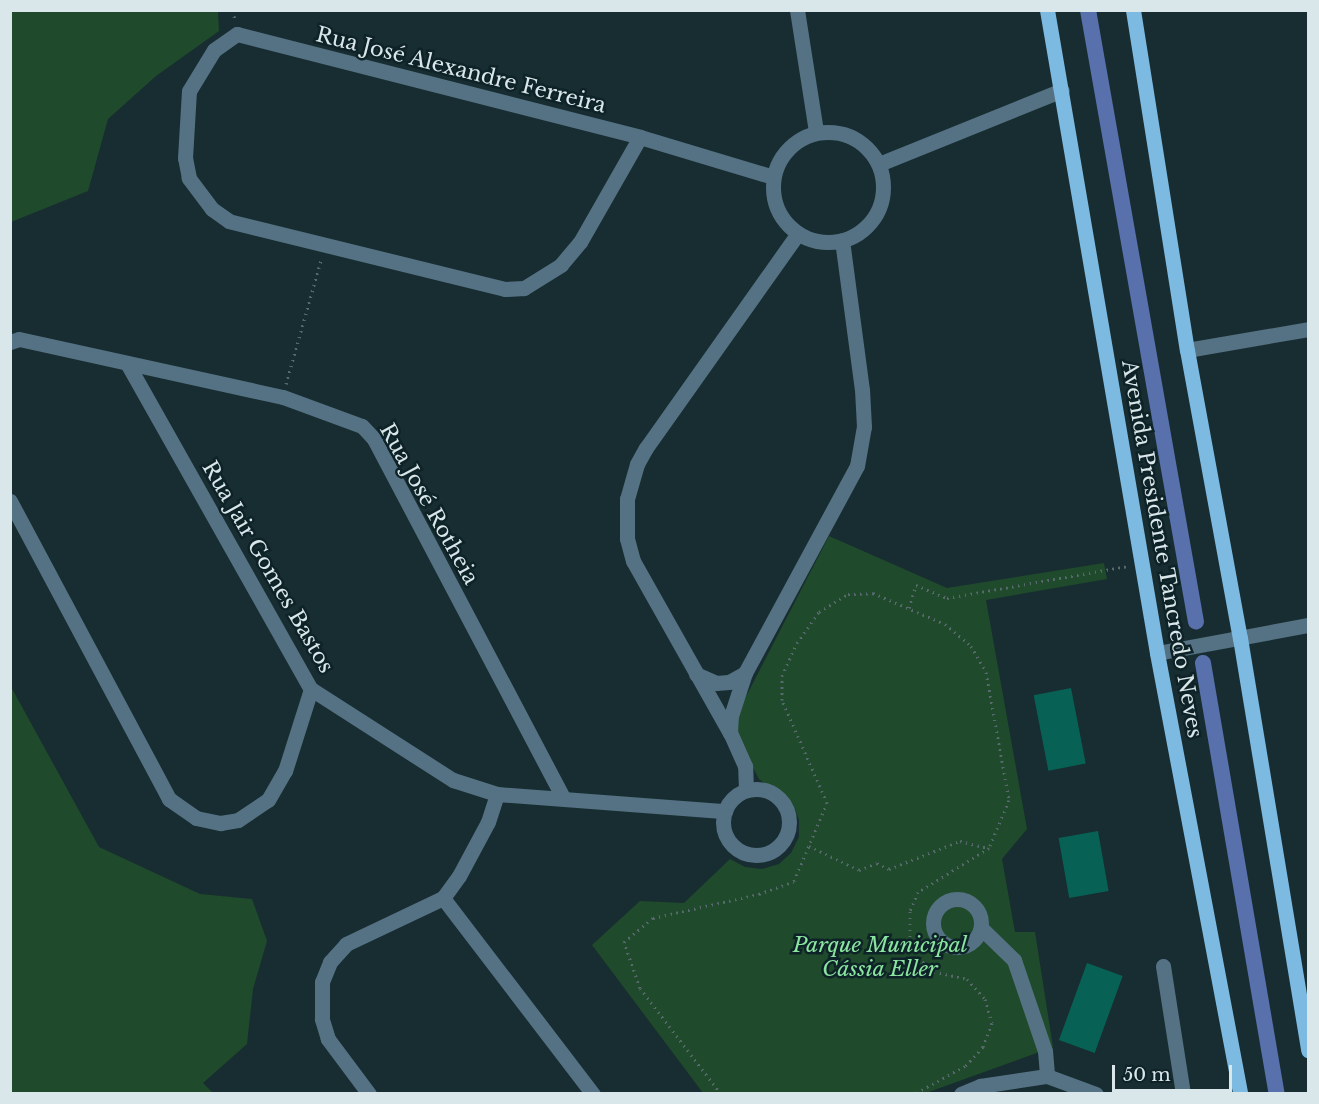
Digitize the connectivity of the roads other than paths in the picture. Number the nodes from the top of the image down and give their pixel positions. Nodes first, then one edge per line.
1 (797, 10) edge
2 (1047, 10) edge
3 (1132, 10) edge
4 (1062, 90) junction
5 (816, 132) junction
6 (640, 137) junction
7 (879, 164) junction
8 (773, 177) junction
9 (798, 233) junction
10 (842, 240) junction
11 (1308, 329) edge
12 (10, 342) edge
13 (1187, 350) junction
14 (128, 363) junction
15 (10, 501) edge
16 (1308, 625) edge
17 (1240, 638) junction
18 (1157, 653) junction
19 (745, 673) junction
20 (696, 674) junction
21 (311, 689) junction
22 (730, 734) junction
23 (746, 790) junction
24 (497, 794) junction
25 (562, 796) junction
26 (725, 811) junction
27 (443, 898) junction
28 (981, 927) dead end
29 (1163, 966) dead end
30 (1308, 1050) edge
31 (1047, 1076) junction
32 (369, 1094) edge
33 (593, 1094) edge
34 (961, 1094) edge
35 (1096, 1094) edge
36 (1183, 1094) edge
37 (1240, 1094) edge

1 - 5 street
2 - 4 main road, Avenida Presidente Tancredo Neves
3 - 13 main road
4 - 7 street
4 - 18 main road, Avenida Presidente Tancredo Neves
5 - 7 street
5 - 8 street
6 - 6 street, Rua José Alexandre Ferreira
6 - 8 street, Rua José Alexandre Ferreira
7 - 10 street
8 - 9 street
9 - 10 street
9 - 20 street
10 - 19 street
11 - 13 street
12 - 14 street, Rua José Rotheia
13 - 17 main road
14 - 21 street, Rua Jair Gomes Bastos
14 - 25 street, Rua José Rotheia
15 - 21 street
16 - 17 street
17 - 18 street
17 - 30 main road
18 - 37 main road, Avenida Presidente Tancredo Neves
19 - 20 street
19 - 22 street
20 - 22 street
21 - 24 street, Rua Jair Gomes Bastos
22 - 23 street
23 - 26 street
23 - 26 street
24 - 25 street, Rua Jair Gomes Bastos
24 - 27 street
25 - 26 street, Rua Jair Gomes Bastos
27 - 32 street
27 - 33 street
28 - 31 street
29 - 36 street
31 - 34 street
31 - 35 street

